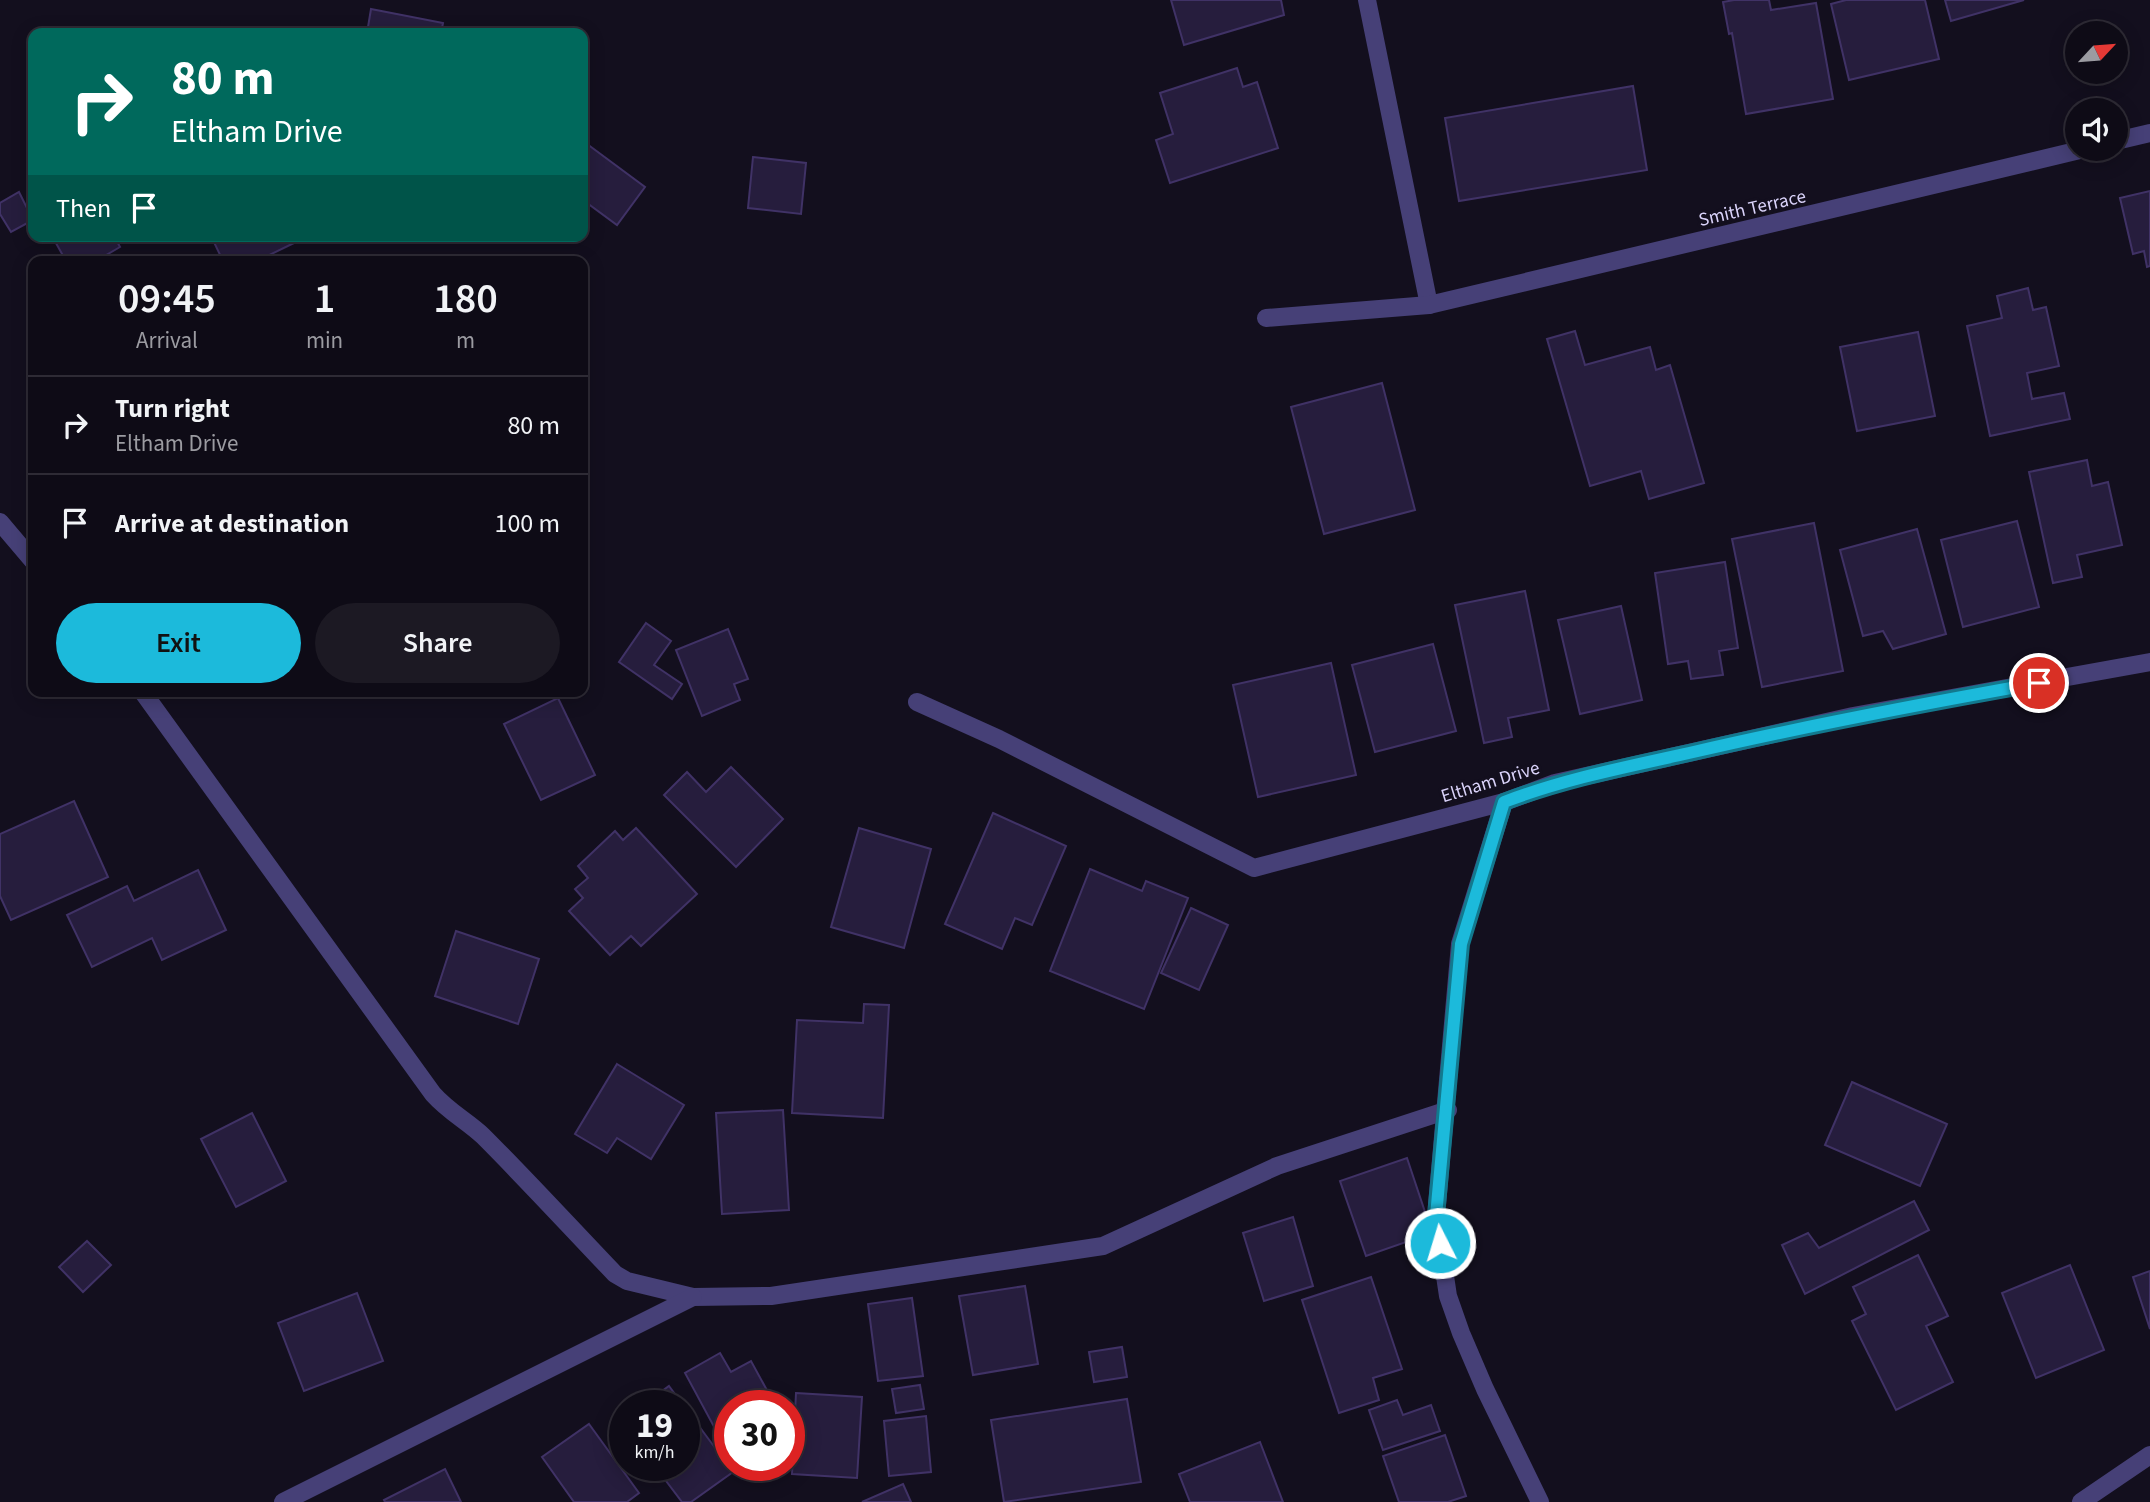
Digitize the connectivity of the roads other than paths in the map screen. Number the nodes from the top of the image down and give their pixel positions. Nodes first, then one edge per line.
1 (1367, 0) edge
2 (2150, 133) edge
3 (2128, 138) edge
4 (2065, 154) edge
5 (1429, 305) junction
6 (1266, 318) dead end
7 (0, 522) edge
8 (28, 555) edge
9 (2150, 662) edge
10 (146, 697) edge
11 (918, 702) dead end
12 (1504, 802) junction
13 (1448, 1110) junction
14 (693, 1297) junction
15 (2150, 1455) edge
16 (283, 1502) edge
17 (1540, 1502) edge
18 (2081, 1502) edge

1 - 5 street
2 - 3 street
4 - 5 street, Smith Terrace
5 - 6 street, Smith Terrace
7 - 8 street
9 - 12 street, Eltham Drive
10 - 14 street
11 - 12 street, Eltham Drive
12 - 13 street
13 - 14 street
13 - 17 street
14 - 16 street
15 - 18 street

